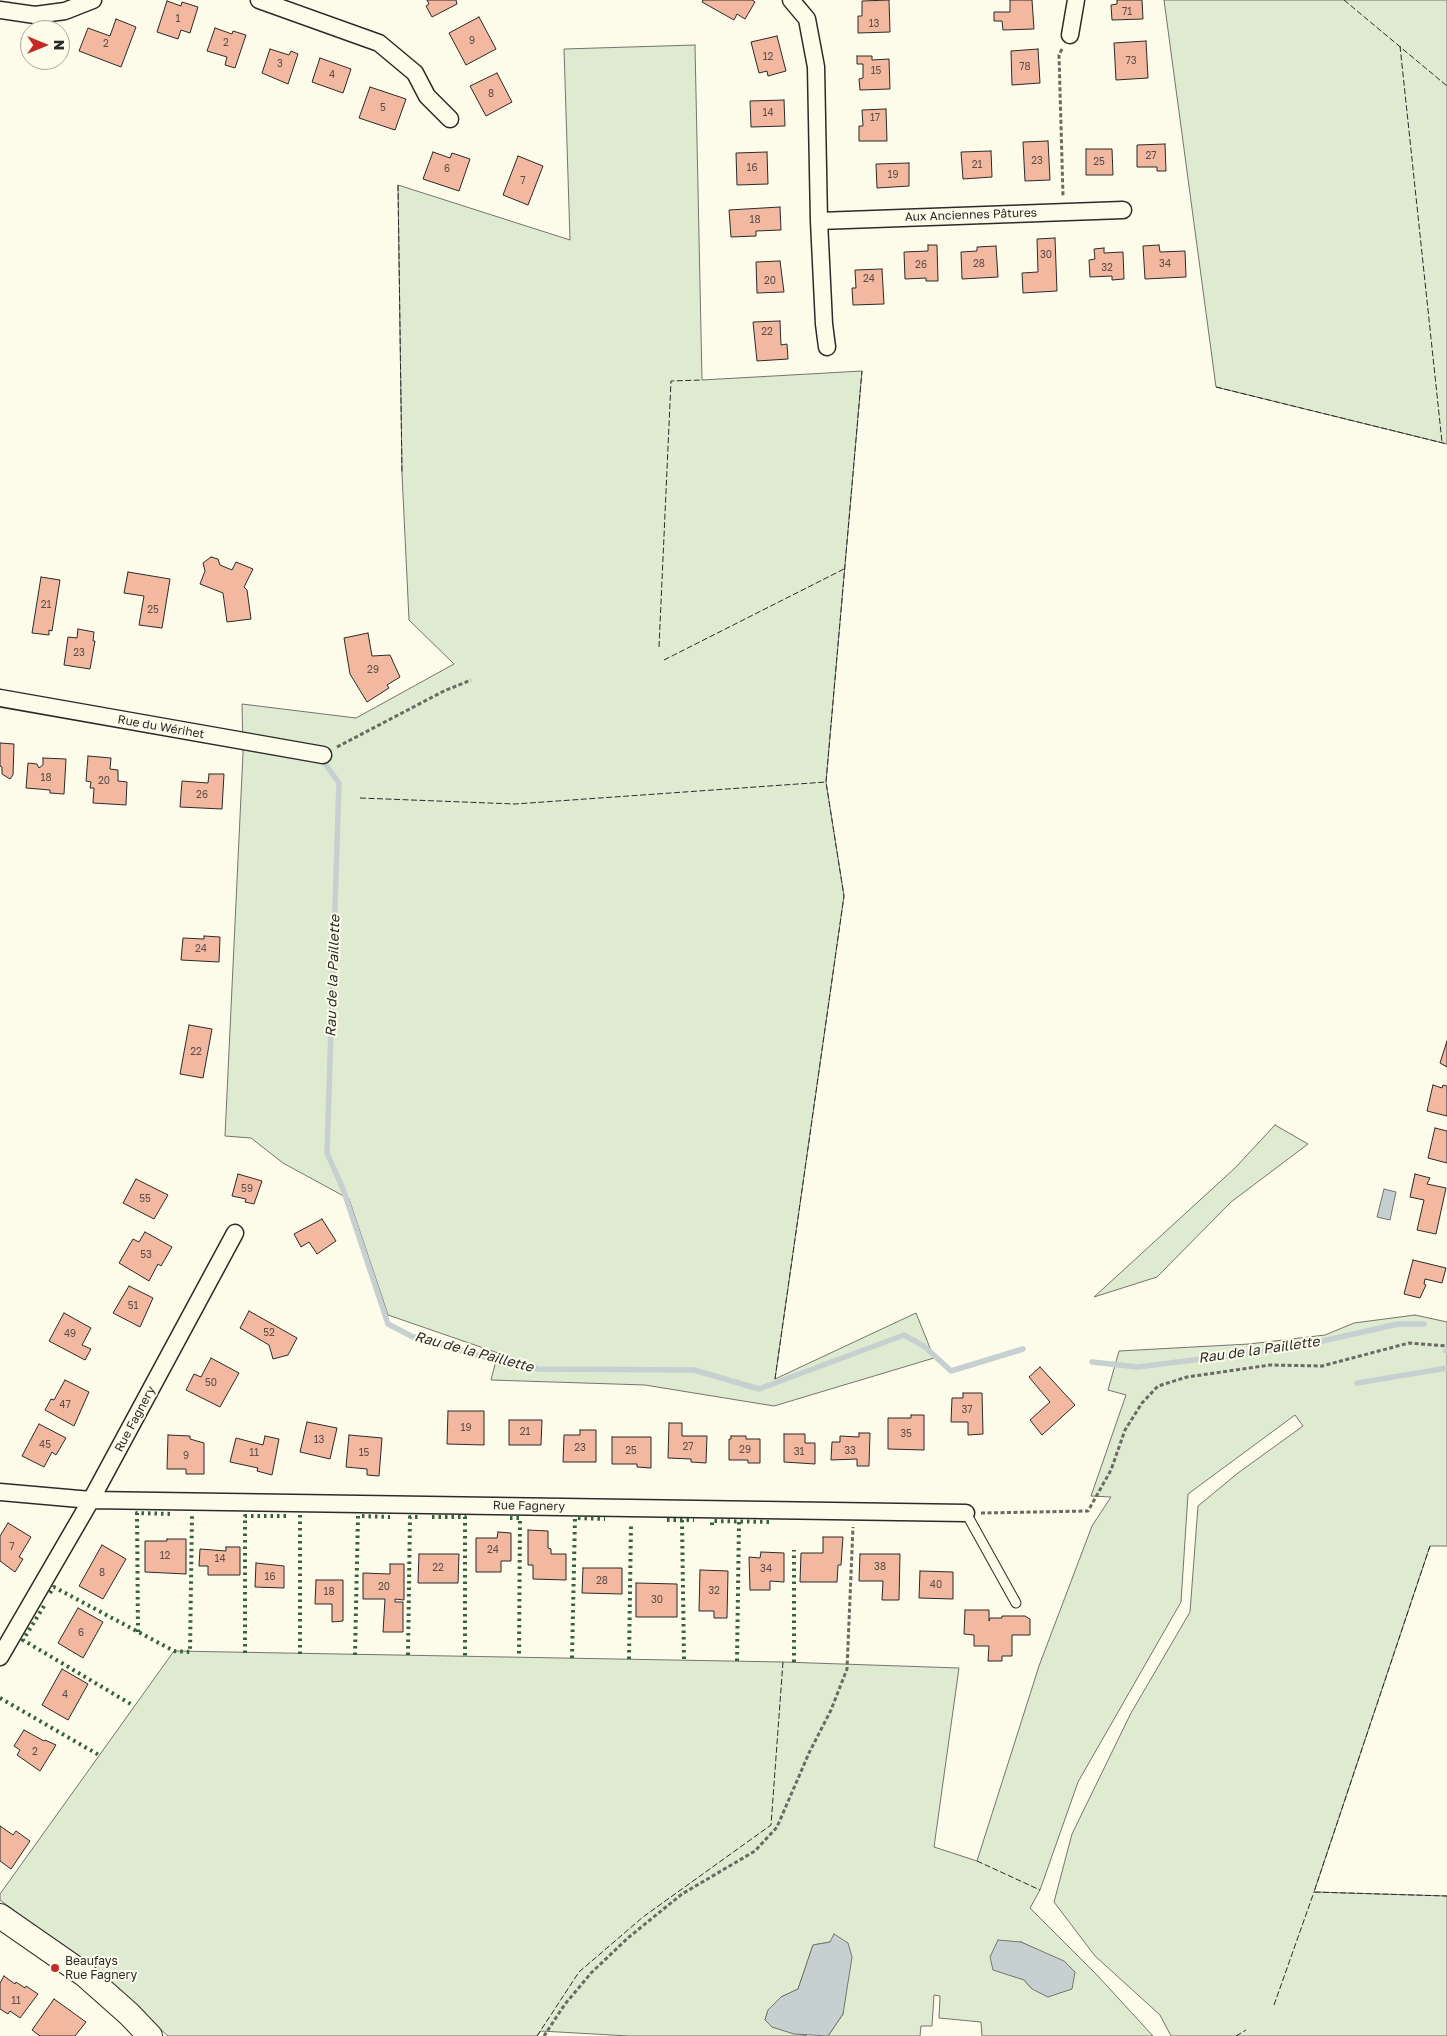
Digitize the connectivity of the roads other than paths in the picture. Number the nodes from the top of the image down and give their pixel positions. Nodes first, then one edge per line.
1 (93, 0) edge
2 (259, 0) edge
3 (791, 0) edge
4 (1076, 0) edge
5 (0, 10) edge
6 (1070, 35) road end
7 (450, 119) dead end
8 (1122, 210) dead end
9 (820, 221) junction
10 (827, 347) dead end
11 (0, 698) edge
12 (323, 754) road end
13 (235, 1234) dead end
14 (0, 1492) edge
15 (91, 1500) junction
16 (966, 1513) joint
17 (1016, 1603) dead end
18 (0, 1657) edge
19 (0, 1916) edge
20 (150, 2036) edge

1 - 5 street
2 - 7 street
3 - 9 street
4 - 6 street
8 - 9 street, Aux Anciennes Pâtures
9 - 10 street
11 - 12 street, Rue du Wérihet
13 - 15 street, Rue Fagnery
14 - 15 street, Rue Fagnery
15 - 16 street, Rue Fagnery
15 - 18 street, Rue Fagnery
16 - 17 lane
19 - 20 street

